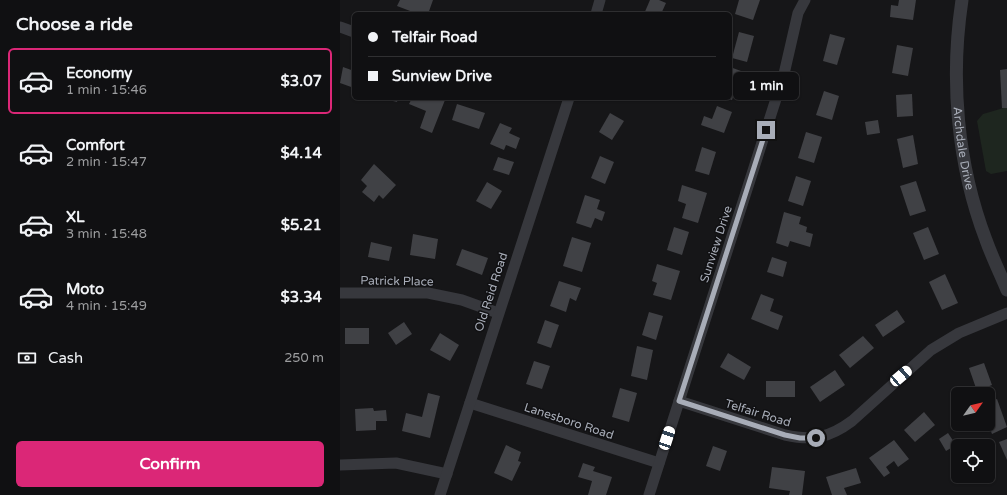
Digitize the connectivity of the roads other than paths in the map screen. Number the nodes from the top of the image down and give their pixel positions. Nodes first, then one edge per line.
1 (600, 0) edge
2 (805, 0) edge
3 (962, 0) edge
4 (597, 12) edge
5 (340, 28) edge
6 (352, 31) edge
7 (566, 100) edge
8 (1007, 290) edge
9 (340, 293) edge
10 (1007, 313) edge
11 (498, 314) junction
12 (679, 401) junction
13 (470, 403) junction
14 (659, 463) junction
15 (340, 465) edge
16 (447, 474) junction
17 (440, 495) edge
18 (649, 495) edge

1 - 4 street
2 - 12 street, Sunview Drive
3 - 8 street, Archdale Drive
5 - 6 street
7 - 11 street, Old Reid Road
9 - 11 street, Patrick Place
10 - 12 street, Telfair Road
11 - 13 street, Old Reid Road
12 - 14 street, Sunview Drive
13 - 14 street, Lanesboro Road
13 - 16 street, Old Reid Road
14 - 18 street, Sunview Drive
15 - 16 street
16 - 17 street, Old Reid Road

